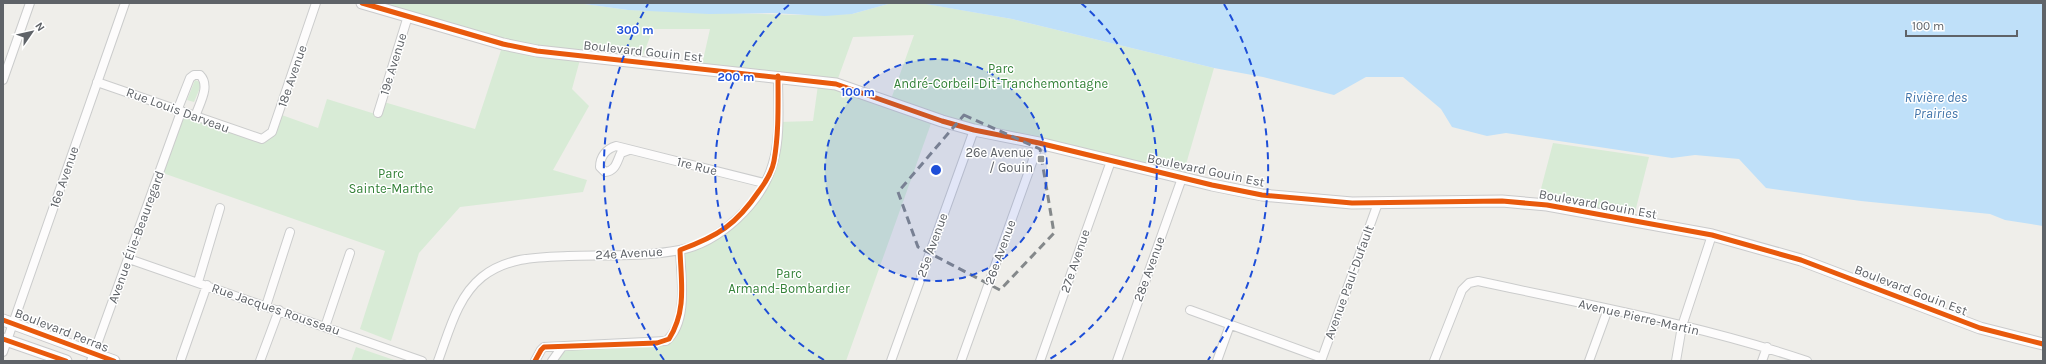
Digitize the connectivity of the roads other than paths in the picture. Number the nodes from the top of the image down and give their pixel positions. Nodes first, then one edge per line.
1 (30, 3) edge
2 (125, 3) edge
3 (316, 3) edge
4 (362, 3) edge
5 (408, 16) junction
6 (778, 76) junction
7 (3, 80) edge
8 (97, 82) junction
9 (179, 111) junction
10 (378, 113) dead end
11 (195, 117) junction
12 (974, 130) junction
13 (258, 139) joint
14 (1039, 143) junction
15 (629, 150) dead end
16 (1111, 160) junction
17 (1182, 178) junction
18 (764, 184) junction
19 (1378, 203) junction
20 (220, 208) dead end
21 (290, 232) dead end
22 (1712, 235) junction
23 (680, 250) junction
24 (350, 253) dead end
25 (129, 259) junction
26 (198, 282) junction
27 (207, 285) junction
28 (266, 306) junction
29 (1608, 309) junction
30 (279, 310) junction
31 (1190, 310) dead end
32 (8, 321) edge
33 (1230, 325) junction
34 (1682, 326) junction
35 (325, 327) junction
36 (5, 340) edge
37 (2043, 344) edge
38 (562, 347) junction
39 (1767, 348) junction
40 (3, 352) edge
41 (92, 357) edge
42 (181, 359) dead end
43 (1321, 360) edge
44 (66, 361) edge
45 (114, 361) edge
46 (260, 361) edge
47 (422, 361) edge
48 (438, 361) edge
49 (535, 361) edge
50 (552, 361) edge
51 (891, 361) edge
52 (961, 361) edge
53 (1040, 361) edge
54 (1117, 361) edge
55 (1217, 361) edge
56 (1434, 361) edge
57 (1589, 361) edge
58 (1676, 361) edge
59 (1762, 361) edge
60 (1807, 361) edge

1 - 7 street
2 - 8 street, 16e Avenue
3 - 13 street, 18e Avenue
4 - 5 street, Boulevard Gouin Est
5 - 6 street, Boulevard Gouin Est
5 - 10 street, 19e Avenue
6 - 12 street, Boulevard Gouin Est
6 - 18 street, 24e Avenue
8 - 9 street, Rue Louis Darveau
8 - 32 street, 16e Avenue
9 - 11 street, Rue Louis Darveau
9 - 11 street, Avenue Élie-Beauregard
9 - 25 street, Avenue Élie-Beauregard
11 - 13 street, Rue Louis Darveau
12 - 14 street, Boulevard Gouin Est
12 - 51 street, 25e Avenue
14 - 16 street, Boulevard Gouin Est
14 - 52 street, 26e Avenue
15 - 18 street, 1re Rue
16 - 17 street, Boulevard Gouin Est
16 - 53 street, 27e Avenue
17 - 19 street, Boulevard Gouin Est
17 - 54 street, 28e Avenue
18 - 23 street, 24e Avenue
19 - 22 street, Boulevard Gouin Est
19 - 43 street, Avenue Paul-Dufault
20 - 26 street
21 - 28 street
22 - 34 street
22 - 37 street, Boulevard Gouin Est
23 - 38 street
23 - 48 street, 24e Avenue
24 - 35 street
25 - 26 street, Rue Jacques Rousseau
25 - 41 street, Avenue Élie-Beauregard
26 - 27 street, Rue Jacques Rousseau
27 - 28 street, Rue Jacques Rousseau
27 - 42 street
28 - 30 street, Rue Jacques Rousseau
29 - 34 street, Avenue Pierre-Martin
29 - 56 street, Avenue Pierre-Martin
29 - 57 street
30 - 35 street, Rue Jacques Rousseau
30 - 46 street
31 - 33 street
32 - 36 street, 16e Avenue
32 - 41 street, Boulevard Perras
33 - 43 street
33 - 55 street
34 - 39 street, Avenue Pierre-Martin
34 - 58 street
35 - 47 street, Rue Jacques Rousseau
36 - 40 street, 16e Avenue
36 - 44 street
38 - 49 street
38 - 50 street
39 - 59 street
39 - 60 street, Avenue Pierre-Martin
41 - 45 street, Boulevard Perras

